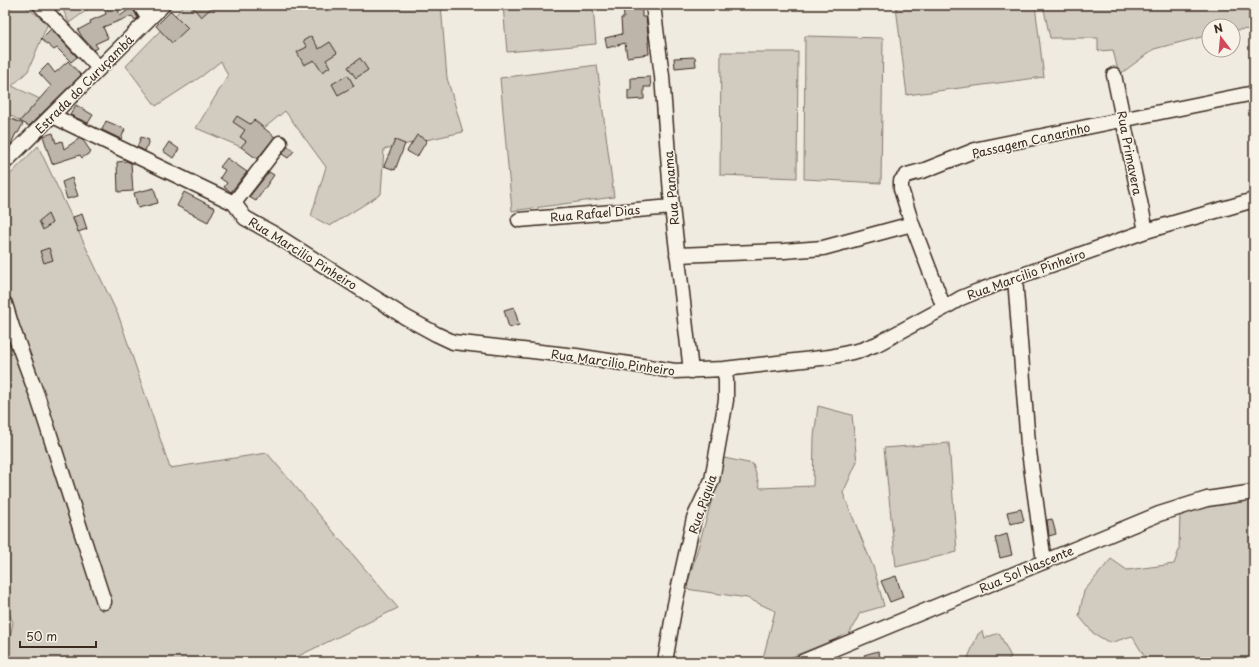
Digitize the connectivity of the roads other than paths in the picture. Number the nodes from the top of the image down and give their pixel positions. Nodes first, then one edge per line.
1 (40, 5) edge
2 (140, 5) edge
3 (163, 5) edge
4 (653, 5) edge
5 (149, 19) junction
6 (99, 68) junction
7 (1114, 75) dead end
8 (1254, 93) edge
9 (53, 116) junction
10 (1124, 119) junction
11 (280, 143) dead end
12 (8, 155) edge
13 (1254, 200) edge
14 (234, 202) junction
15 (672, 207) junction
16 (519, 220) dead end
17 (912, 224) junction
18 (1146, 231) junction
19 (677, 255) junction
20 (1015, 278) junction
21 (5, 304) edge
22 (944, 308) junction
23 (724, 369) junction
24 (691, 371) junction
25 (1254, 492) edge
26 (1044, 562) junction
27 (104, 602) dead end
28 (665, 662) edge
29 (802, 662) edge

1 - 6 street
2 - 5 street
3 - 5 street, Estrada do Curuçambá
4 - 15 street, Rua Panama
5 - 6 street, Estrada do Curuçambá
6 - 9 street, Estrada do Curuçambá
7 - 10 street, Rua Primavera
8 - 10 street, Passagem Canarinho
9 - 12 street, Estrada do Curuçambá
9 - 14 street, Rua Marcilio Pinheiro
10 - 17 street, Passagem Canarinho
10 - 18 street, Rua Primavera
11 - 14 street
13 - 18 street, Rua Marcilio Pinheiro
14 - 24 street, Rua Marcilio Pinheiro
15 - 16 street, Rua Rafael Dias
15 - 19 street, Rua Panama
17 - 19 street
17 - 22 street, Passagem Canarinho
18 - 20 street, Rua Marcilio Pinheiro
19 - 24 street, Rua Panama
20 - 22 street, Rua Marcilio Pinheiro
20 - 26 street
21 - 27 street
22 - 23 street, Rua Marcilio Pinheiro
23 - 24 street, Rua Marcilio Pinheiro
23 - 28 street, Rua Piquia
25 - 26 street, Rua Sol Nascente
26 - 29 street, Rua Sol Nascente

